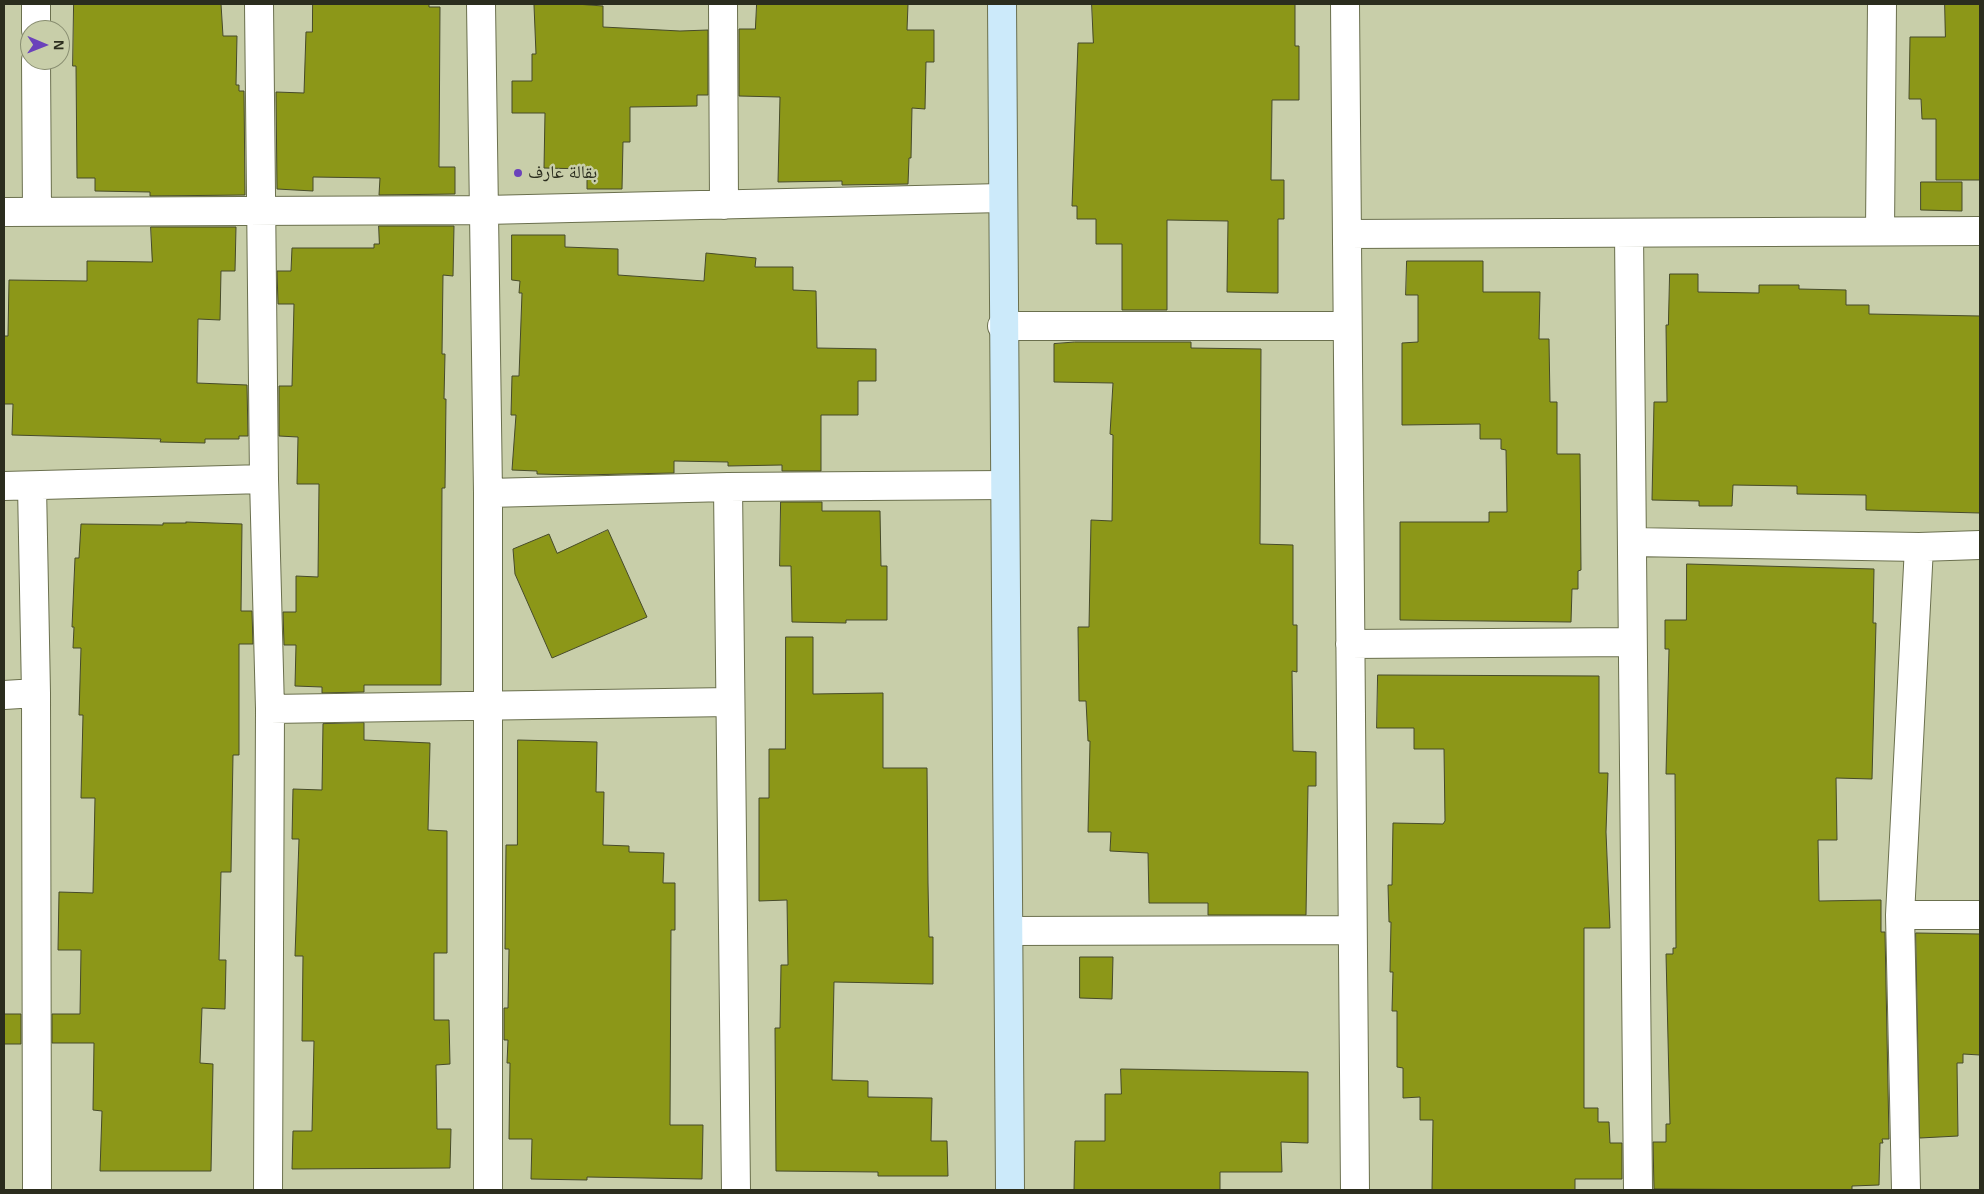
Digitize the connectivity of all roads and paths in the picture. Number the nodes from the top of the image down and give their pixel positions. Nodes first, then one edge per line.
1 (36, 4) edge
2 (259, 4) edge
3 (481, 4) edge
4 (723, 4) edge
5 (1002, 4) edge
6 (1345, 4) edge
7 (1882, 4) edge
8 (36, 20) edge
9 (36, 70) edge
10 (1002, 198) junction
11 (724, 205) junction
12 (485, 210) junction
13 (260, 211) junction
14 (4, 212) edge
15 (37, 212) junction
16 (1880, 230) junction
17 (1980, 231) edge
18 (1629, 233) junction
19 (1348, 234) junction
20 (1002, 326) junction
21 (1347, 326) junction
22 (264, 479) junction
23 (1005, 485) junction
24 (4, 486) edge
25 (32, 486) junction
26 (728, 486) junction
27 (488, 493) junction
28 (1632, 542) junction
29 (1980, 545) edge
30 (1919, 547) junction
31 (1632, 642) junction
32 (1350, 644) junction
33 (36, 693) junction
34 (4, 695) edge
35 (730, 702) junction
36 (488, 704) junction
37 (270, 709) junction
38 (1900, 915) junction
39 (1980, 915) edge
40 (1352, 930) junction
41 (1009, 931) junction
42 (37, 1190) edge
43 (268, 1190) edge
44 (488, 1190) edge
45 (736, 1190) edge
46 (1010, 1190) edge
47 (1355, 1190) edge
48 (1638, 1190) edge
49 (1906, 1190) edge

1 - 8 street
2 - 13 street
3 - 12 street
4 - 11 street
5 - 10 street
6 - 19 street
7 - 16 street
9 - 15 street
10 - 11 street
10 - 20 street
11 - 12 street
12 - 13 street
12 - 27 street
13 - 15 street
13 - 22 street
14 - 15 street
16 - 17 street
16 - 18 street
18 - 19 street
18 - 28 street
19 - 21 street
20 - 21 street
20 - 23 street
21 - 32 street
22 - 25 street
22 - 37 street
23 - 26 street
23 - 41 street
24 - 25 street
25 - 33 street
26 - 27 street
26 - 35 street
27 - 36 street
28 - 30 street
28 - 31 street
29 - 30 street
30 - 38 street
31 - 32 street
31 - 48 street
32 - 40 street
33 - 34 street
33 - 42 street
35 - 36 street
35 - 45 street
36 - 37 street
36 - 44 street
37 - 43 street
38 - 39 street
38 - 49 street
40 - 41 street
40 - 47 street
41 - 46 street

